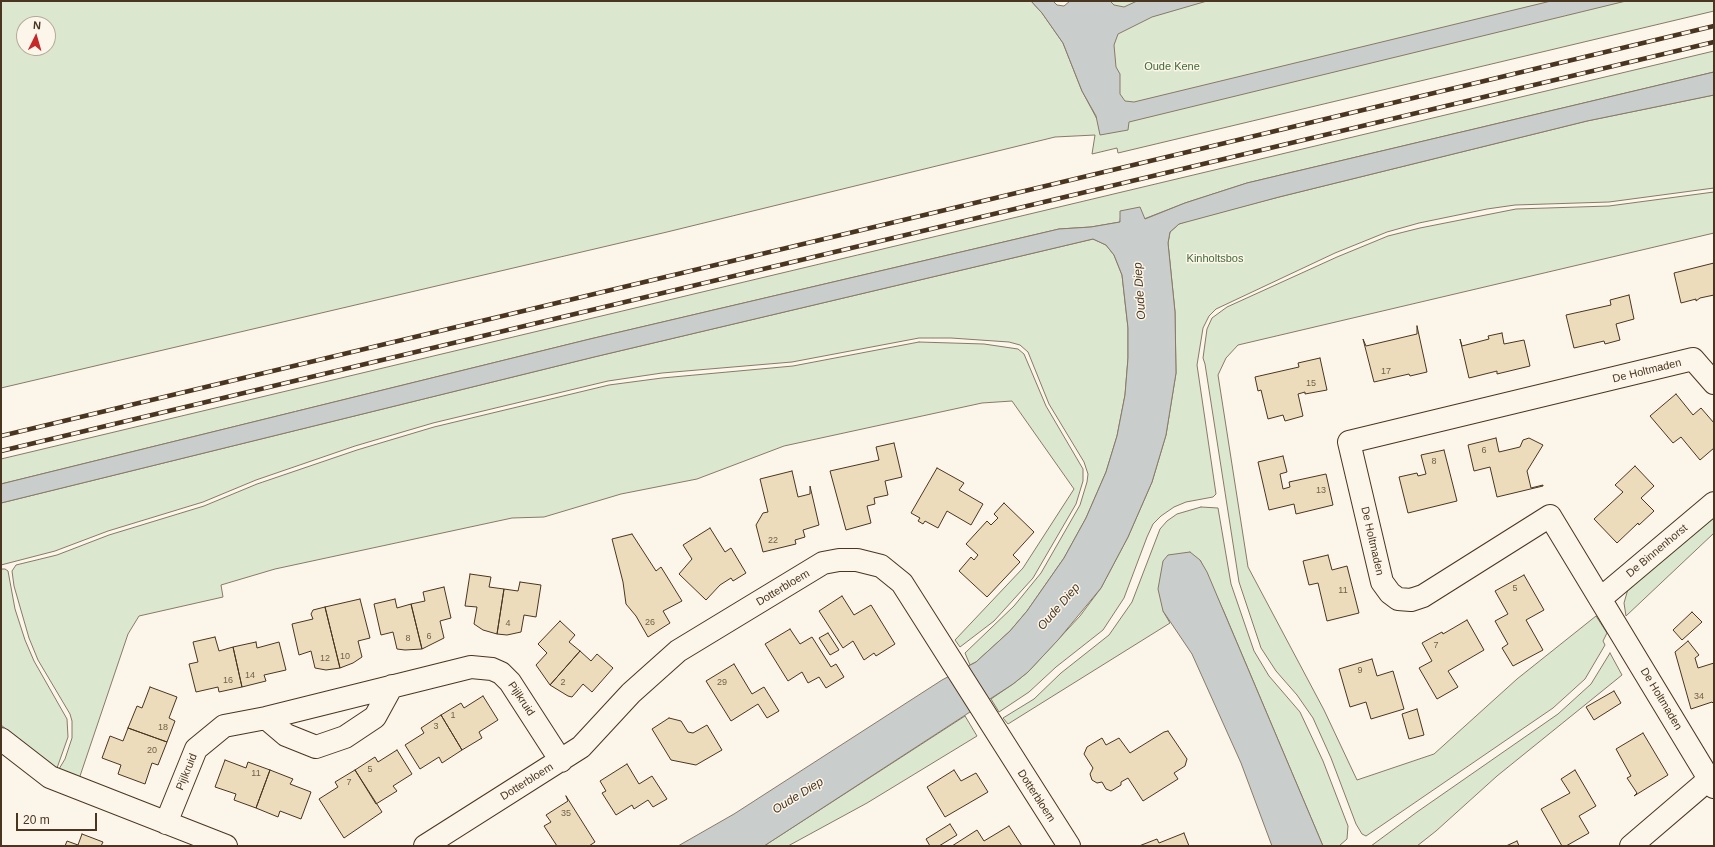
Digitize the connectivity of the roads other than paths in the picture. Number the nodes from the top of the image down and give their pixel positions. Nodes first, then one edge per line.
1 (1714, 383) edge
2 (1714, 503) edge
3 (1600, 599) junction
4 (392, 686) junction
5 (266, 718) junction
6 (1, 739) edge
7 (561, 761) junction
8 (1712, 780) edge
9 (166, 823) junction
10 (226, 846) edge
11 (425, 846) edge
12 (1068, 846) edge
13 (1631, 846) edge

1 - 3 street, De Holtmaden
2 - 3 street, De Binnenhorst
3 - 8 street, De Holtmaden
4 - 5 street, Pijlkruid
4 - 5 street
4 - 7 street, Pijlkruid
5 - 9 street, Pijlkruid
6 - 9 street
7 - 11 street, Dotterbloem
7 - 12 street, Dotterbloem
8 - 13 street
9 - 10 street

